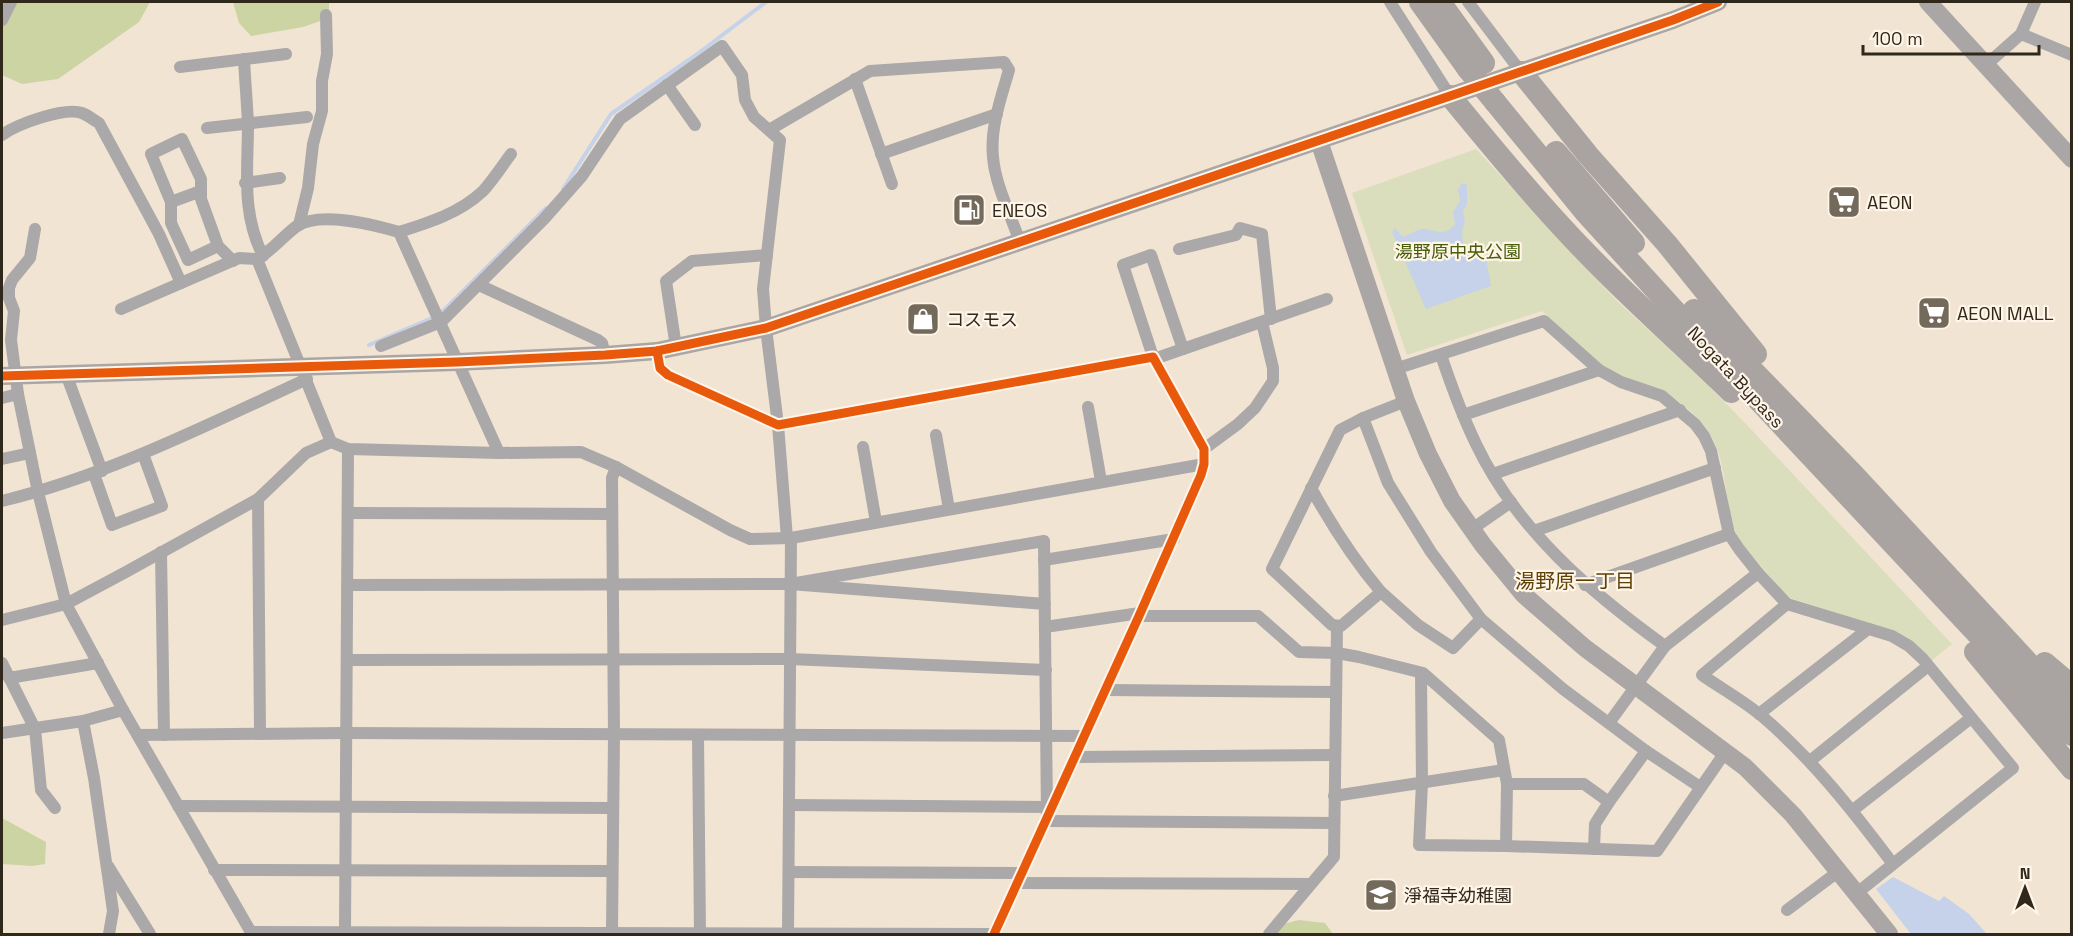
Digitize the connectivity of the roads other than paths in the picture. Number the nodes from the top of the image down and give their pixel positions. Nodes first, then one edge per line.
1 (10, 2) edge
2 (1390, 2) edge
3 (1420, 2) edge
4 (1440, 2) edge
5 (1468, 2) edge
6 (1718, 2) edge
7 (1928, 2) edge
8 (2035, 2) edge
9 (326, 15) dead end
10 (2, 20) edge
11 (2021, 34) junction
12 (286, 54) dead end
13 (2072, 55) edge
14 (244, 59) junction
15 (1986, 65) junction
16 (1476, 66) junction
17 (180, 67) dead end
18 (1521, 72) junction
19 (855, 79) junction
20 (667, 85) junction
21 (1450, 96) junction
22 (997, 114) junction
23 (307, 117) dead end
24 (248, 124) junction
25 (695, 125) dead end
26 (207, 128) dead end
27 (769, 130) junction
28 (2, 135) edge
29 (1319, 141) junction
30 (512, 154) dead end
31 (881, 154) junction
32 (2072, 159) edge
33 (280, 178) dead end
34 (245, 183) junction
35 (892, 184) dead end
36 (201, 190) junction
37 (171, 202) junction
38 (299, 225) junction
39 (35, 229) dead end
40 (399, 232) junction
41 (1020, 242) junction
42 (218, 246) junction
43 (1179, 249) dead end
44 (766, 255) junction
45 (260, 258) junction
46 (233, 261) junction
47 (181, 283) junction
48 (479, 285) junction
49 (1327, 299) dead end
50 (121, 309) dead end
51 (438, 317) junction
52 (1266, 320) junction
53 (766, 328) junction
54 (381, 345) dead end
55 (676, 347) junction
56 (1183, 349) junction
57 (657, 351) junction
58 (605, 355) junction
59 (1441, 355) junction
60 (1154, 358) junction
61 (457, 362) junction
62 (1395, 369) junction
63 (1599, 370) junction
64 (304, 373) junction
65 (66, 374) junction
66 (12, 382) edge
67 (2, 398) edge
68 (1406, 401) junction
69 (1088, 407) dead end
70 (1680, 410) junction
71 (1463, 415) junction
72 (1363, 418) junction
73 (778, 424) junction
74 (936, 435) dead end
75 (331, 442) junction
76 (863, 447) dead end
77 (348, 449) junction
78 (1204, 449) junction
79 (30, 453) junction
80 (499, 453) junction
81 (143, 454) junction
82 (2, 459) edge
83 (1204, 464) junction
84 (616, 467) junction
85 (1715, 468) junction
86 (98, 472) junction
87 (1493, 474) junction
88 (1101, 481) junction
89 (1850, 484) junction
90 (1311, 488) junction
91 (38, 492) junction
92 (258, 499) junction
93 (2, 501) edge
94 (1511, 502) junction
95 (949, 509) junction
96 (348, 513) junction
97 (612, 514) junction
98 (1894, 520) junction
99 (876, 522) junction
100 (1472, 529) junction
101 (1534, 531) junction
102 (1729, 534) junction
103 (789, 538) junction
104 (1174, 539) junction
105 (161, 552) junction
106 (1902, 554) junction
107 (1044, 560) junction
108 (1758, 573) junction
109 (613, 583) junction
110 (790, 584) junction
111 (347, 585) junction
112 (1585, 585) junction
113 (1381, 592) junction
114 (66, 604) junction
115 (1045, 604) junction
116 (1787, 604) junction
117 (1140, 615) junction
118 (1481, 619) junction
119 (2, 620) edge
120 (1337, 626) junction
121 (1045, 627) junction
122 (1868, 629) junction
123 (1665, 646) junction
124 (1336, 653) junction
125 (614, 658) junction
126 (790, 659) junction
127 (347, 660) junction
128 (2, 663) edge
129 (98, 663) junction
130 (1928, 666) junction
131 (1046, 670) junction
132 (1421, 673) junction
133 (9, 678) junction
134 (1637, 685) junction
135 (2072, 686) edge
136 (1105, 690) junction
137 (1336, 692) junction
138 (123, 710) junction
139 (2072, 710) edge
140 (1759, 714) junction
141 (1971, 718) junction
142 (83, 721) junction
143 (1609, 723) junction
144 (35, 729) junction
145 (2, 733) edge
146 (260, 733) junction
147 (345, 733) junction
148 (139, 735) junction
149 (164, 735) junction
150 (614, 735) junction
151 (698, 735) junction
152 (789, 735) junction
153 (1084, 735) junction
154 (2072, 735) edge
155 (1046, 736) junction
156 (1646, 751) junction
157 (1726, 751) junction
158 (1335, 755) junction
159 (1075, 757) junction
160 (1810, 761) junction
161 (2072, 769) edge
162 (1504, 770) junction
163 (1422, 783) junction
164 (1508, 784) junction
165 (1700, 787) junction
166 (1334, 796) junction
167 (1609, 802) junction
168 (789, 805) junction
169 (178, 806) junction
170 (345, 807) junction
171 (55, 808) dead end
172 (613, 808) junction
173 (1853, 810) junction
174 (1046, 815) junction
175 (1334, 823) junction
176 (1506, 846) junction
177 (1594, 849) junction
178 (105, 861) junction
179 (1893, 864) junction
180 (214, 870) junction
181 (345, 870) junction
182 (612, 871) junction
183 (1839, 871) junction
184 (789, 872) junction
185 (1020, 878) junction
186 (1310, 884) junction
187 (1857, 893) junction
188 (1788, 910) dead end
189 (345, 931) junction
190 (612, 931) junction
191 (251, 933) edge
192 (426, 933) edge
193 (700, 933) edge
194 (109, 934) edge
195 (150, 934) edge
196 (788, 934) edge
197 (869, 934) edge
198 (994, 934) edge
199 (1269, 934) edge
200 (1889, 934) edge

1 - 10 street
2 - 21 street
3 - 16 highway, Nogata Bypass
4 - 16 highway, Nogata Bypass
5 - 18 street
6 - 18 street
7 - 15 street
8 - 11 street
9 - 38 street
11 - 13 street
11 - 15 street
12 - 14 street
14 - 17 street
14 - 24 street
15 - 32 street
16 - 89 highway, Nogata Bypass, bridge
18 - 21 street
18 - 89 highway
19 - 22 street
19 - 27 street
19 - 31 street
20 - 25 street
20 - 27 street
20 - 48 street
21 - 29 street
21 - 89 highway
22 - 31 street
22 - 41 street
23 - 24 street
24 - 26 street
24 - 34 street
27 - 44 street
28 - 47 street
29 - 41 street
29 - 62 street
30 - 40 street
31 - 35 street
33 - 34 street
34 - 45 street
36 - 37 street
36 - 37 street
36 - 42 street
37 - 42 street
38 - 40 street
38 - 45 street
39 - 66 street
40 - 51 street
41 - 53 street
42 - 46 street
43 - 52 street
44 - 53 street
44 - 55 street
45 - 46 street
45 - 64 street
46 - 47 street
47 - 50 street
48 - 51 street
48 - 58 street
49 - 52 street
51 - 54 street
51 - 61 street
52 - 56 street
52 - 78 street
53 - 55 street
53 - 73 street
55 - 57 street
56 - 60 street
56 - 60 street
57 - 58 street
57 - 73 street
58 - 61 street
59 - 62 street
59 - 63 street
59 - 71 street
60 - 73 street
60 - 78 street
61 - 64 street
61 - 80 street
62 - 68 street
63 - 70 street
63 - 71 street
64 - 65 street
64 - 75 street
64 - 81 street
65 - 66 street
65 - 86 street
66 - 67 street
66 - 79 street
68 - 72 street
68 - 100 street
69 - 88 street
70 - 85 street
70 - 87 street
71 - 87 street
72 - 90 street
72 - 118 street
73 - 103 street
74 - 95 street
75 - 77 street
75 - 92 street
76 - 99 street
77 - 80 street
77 - 96 street
78 - 83 street
79 - 82 street
79 - 91 street
80 - 84 street
81 - 86 street
81 - 86 street
83 - 88 street
83 - 104 street
84 - 97 street
84 - 103 street
85 - 101 street
85 - 102 street
86 - 91 street
87 - 94 street
88 - 95 street
89 - 98 highway, Nogata Bypass
89 - 106 highway, Nogata Bypass
90 - 113 street
90 - 120 street
91 - 93 street
91 - 114 street
92 - 105 street
92 - 146 street
94 - 100 street
94 - 101 street
95 - 99 street
96 - 97 street
96 - 111 street
97 - 109 street
98 - 135 highway
98 - 139 highway, Nogata Bypass
99 - 103 street
100 - 134 street
101 - 112 street
102 - 108 street
102 - 112 street
103 - 110 street
104 - 107 street
104 - 117 street
105 - 114 street
105 - 149 street
106 - 154 highway, Nogata Bypass
106 - 161 highway
107 - 110 street
107 - 115 street
108 - 116 street
108 - 123 street
109 - 110 street
109 - 111 street
109 - 125 street
110 - 115 street
110 - 126 street
111 - 127 street
112 - 123 street
113 - 118 street
113 - 120 street
114 - 119 street
114 - 129 street
115 - 121 street
116 - 122 street
116 - 140 street
117 - 121 street
117 - 124 street
117 - 136 street
118 - 143 street
120 - 124 street
121 - 131 street
122 - 130 street
122 - 140 street
123 - 134 street
124 - 132 street
124 - 137 street
125 - 126 street
125 - 127 street
125 - 150 street
126 - 131 street
126 - 152 street
127 - 147 street
128 - 133 street
129 - 133 street
129 - 138 street
130 - 141 street
130 - 160 street
131 - 155 street
132 - 162 street
132 - 163 street
133 - 144 street
134 - 143 street
134 - 157 street
136 - 137 street
136 - 153 street
137 - 158 street
138 - 142 street
138 - 148 street
140 - 160 street
141 - 173 street
141 - 179 street
142 - 144 street
142 - 178 street
143 - 156 street
144 - 145 street
144 - 171 street
146 - 147 street
146 - 149 street
147 - 150 street
147 - 170 street
148 - 149 street
148 - 169 street
150 - 151 street
150 - 172 street
151 - 152 street
151 - 193 street
152 - 155 street
152 - 168 street
153 - 155 street
153 - 159 street
155 - 174 street
156 - 165 street
156 - 167 street
157 - 165 street
157 - 183 street
158 - 159 street
158 - 166 street
159 - 174 street
160 - 173 street
162 - 163 street
162 - 164 street
163 - 166 street
163 - 176 street
164 - 167 street
164 - 176 street
165 - 177 street
166 - 175 street
167 - 177 street
168 - 174 street
168 - 184 street
169 - 170 street
169 - 180 street
170 - 172 street
170 - 181 street
172 - 182 street
173 - 179 street
174 - 175 street
174 - 185 street
175 - 186 street
176 - 177 street
178 - 194 street
178 - 195 street
179 - 187 street
180 - 181 street
180 - 191 street
181 - 182 street
181 - 189 street
182 - 190 street
183 - 187 street
183 - 188 street
184 - 185 street
184 - 196 street
185 - 186 street
185 - 198 street
186 - 199 street
187 - 200 street
189 - 191 street
189 - 192 street
190 - 192 street
190 - 193 street
193 - 196 street
196 - 197 street
197 - 198 street

